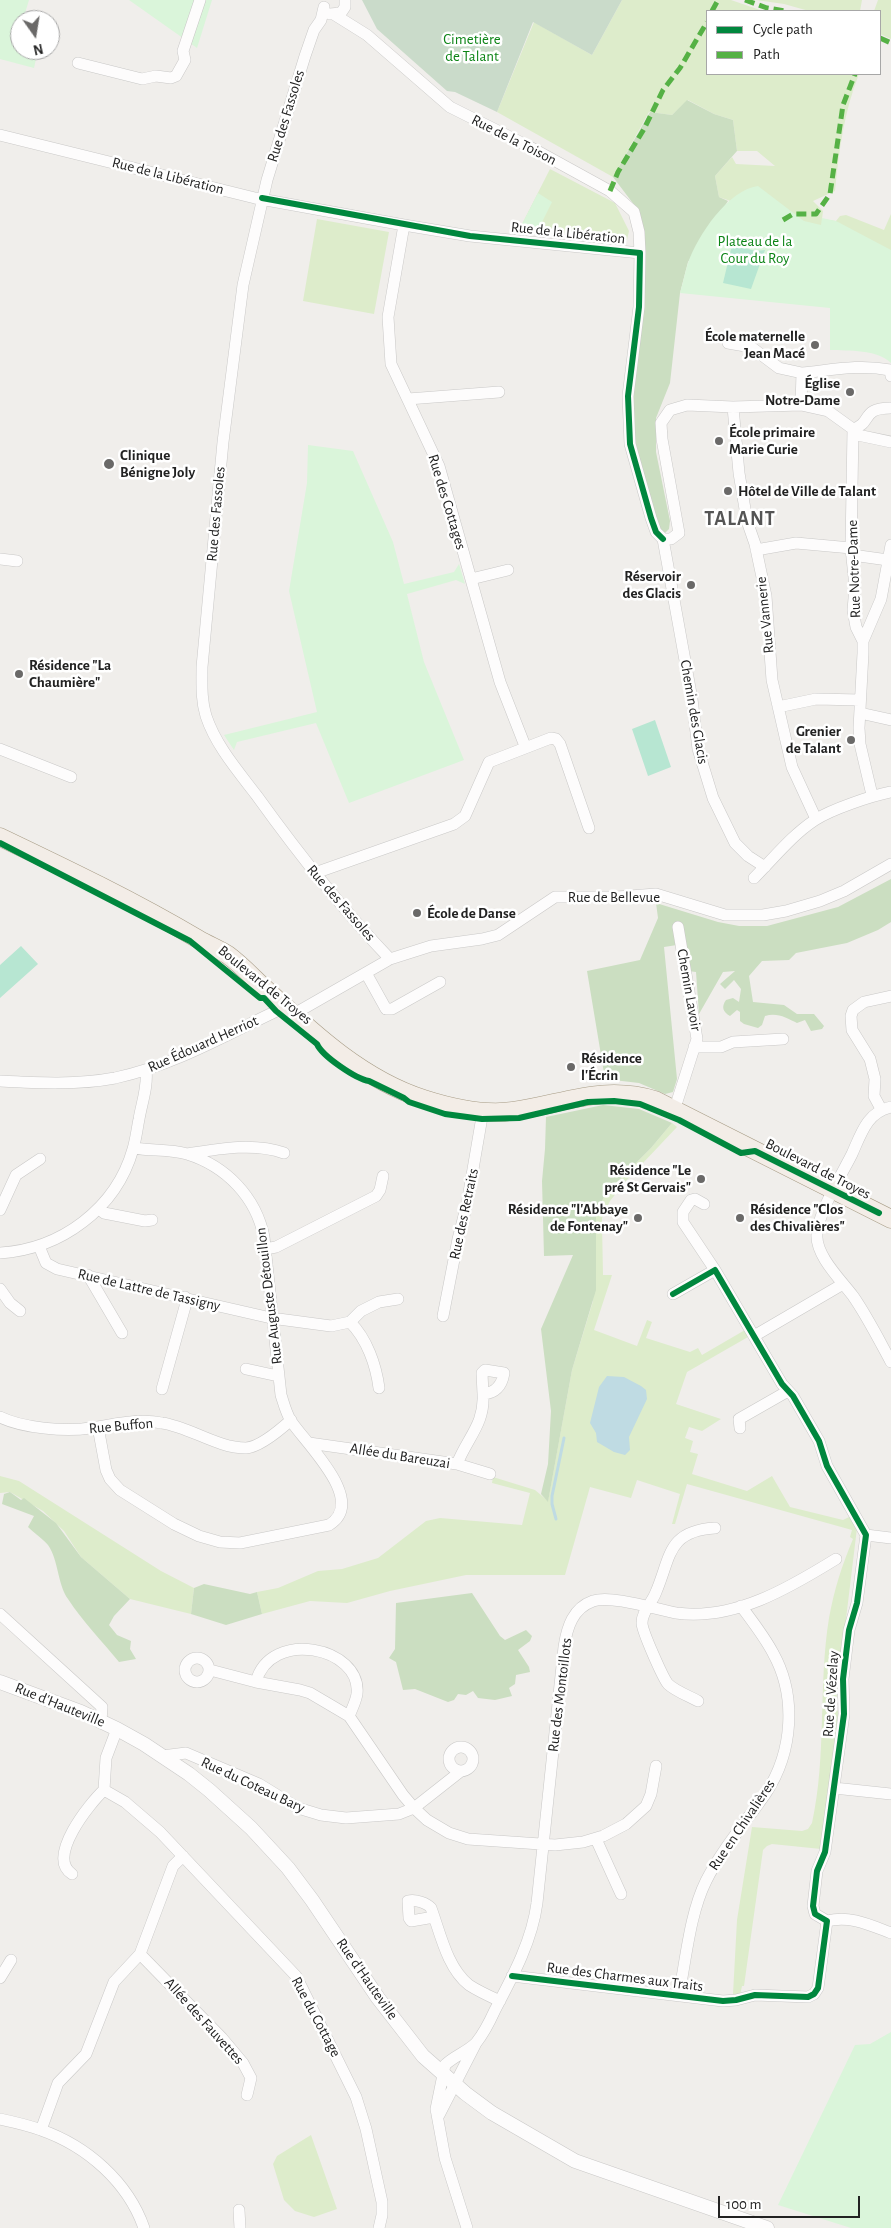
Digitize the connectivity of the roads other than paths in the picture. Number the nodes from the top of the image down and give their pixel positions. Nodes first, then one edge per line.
1 (200, 0) edge
2 (345, 4) edge
3 (329, 9) edge
4 (366, 35) junction
5 (78, 63) dead end
6 (0, 134) edge
7 (262, 198) junction
8 (404, 225) junction
9 (640, 253) junction
10 (728, 343) dead end
11 (802, 373) junction
12 (891, 376) edge
13 (499, 392) dead end
14 (408, 399) junction
15 (801, 405) junction
16 (733, 408) junction
17 (891, 408) edge
18 (853, 431) junction
19 (891, 442) edge
20 (663, 539) junction
21 (891, 545) edge
22 (756, 550) junction
23 (851, 551) junction
24 (0, 559) edge
25 (889, 559) edge
26 (17, 561) dead end
27 (508, 570) dead end
28 (471, 579) junction
29 (863, 641) junction
30 (860, 700) junction
31 (778, 707) junction
32 (860, 713) junction
33 (891, 720) edge
34 (525, 746) junction
35 (0, 748) edge
36 (71, 777) dead end
37 (891, 792) edge
38 (872, 795) junction
39 (816, 819) junction
40 (589, 828) dead end
41 (0, 837) edge
42 (891, 864) edge
43 (765, 867) junction
44 (315, 873) junction
45 (754, 878) dead end
46 (678, 927) dead end
47 (390, 958) junction
48 (366, 972) junction
49 (440, 982) dead end
50 (891, 996) edge
51 (289, 1011) junction
52 (783, 1039) dead end
53 (694, 1047) junction
54 (146, 1070) junction
55 (0, 1081) edge
56 (886, 1108) edge
57 (483, 1111) junction
58 (674, 1111) junction
59 (134, 1148) junction
60 (284, 1153) dead end
61 (186, 1154) junction
62 (40, 1159) dead end
63 (383, 1176) dead end
64 (834, 1192) junction
65 (704, 1204) dead end
66 (99, 1209) junction
67 (0, 1210) edge
68 (891, 1219) edge
69 (152, 1220) dead end
70 (39, 1246) junction
71 (265, 1249) junction
72 (0, 1253) edge
73 (715, 1270) junction
74 (88, 1275) junction
75 (843, 1284) junction
76 (0, 1289) edge
77 (672, 1294) dead end
78 (185, 1298) junction
79 (398, 1299) dead end
80 (20, 1311) dead end
81 (443, 1316) dead end
82 (271, 1318) junction
83 (350, 1322) junction
84 (122, 1333) dead end
85 (754, 1336) junction
86 (891, 1362) edge
87 (246, 1369) dead end
88 (278, 1376) junction
89 (379, 1388) dead end
90 (162, 1389) dead end
91 (788, 1391) junction
92 (483, 1394) dead end
93 (0, 1418) edge
94 (291, 1420) junction
95 (98, 1427) junction
96 (740, 1428) dead end
97 (309, 1443) junction
98 (457, 1464) junction
99 (490, 1474) dead end
100 (716, 1528) dead end
101 (866, 1535) junction
102 (891, 1538) edge
103 (836, 1559) dead end
104 (741, 1606) junction
105 (647, 1607) junction
106 (0, 1614) edge
107 (210, 1670) dead end
108 (0, 1682) edge
109 (256, 1682) junction
110 (698, 1702) dead end
111 (349, 1716) junction
112 (101, 1721) junction
113 (117, 1729) junction
114 (162, 1756) junction
115 (656, 1766) dead end
116 (461, 1771) dead end
117 (834, 1788) junction
118 (104, 1790) junction
119 (891, 1794) edge
120 (414, 1808) junction
121 (596, 1839) junction
122 (544, 1846) junction
123 (183, 1856) junction
124 (72, 1874) dead end
125 (621, 1894) dead end
126 (434, 1917) dead end
127 (827, 1921) junction
128 (891, 1933) edge
129 (140, 1954) junction
130 (11, 1960) dead end
131 (512, 1976) junction
132 (0, 1978) edge
133 (679, 1994) junction
134 (500, 2001) junction
135 (476, 2043) junction
136 (442, 2074) junction
137 (454, 2084) junction
138 (247, 2095) dead end
139 (438, 2118) junction
140 (0, 2119) edge
141 (41, 2130) junction
142 (239, 2210) dead end
143 (144, 2228) edge
144 (240, 2228) edge
145 (379, 2228) edge
146 (467, 2228) edge
147 (767, 2228) edge

1 - 5 street
2 - 3 street
2 - 4 street, Rue de la Toison
3 - 4 street, Rue de la Toison
3 - 7 street, Rue des Fassoles
4 - 9 street, Rue de la Toison
6 - 7 street, Rue de la Libération
7 - 8 street, Rue de la Libération
7 - 44 street, Rue des Fassoles
8 - 9 street, Rue de la Libération
8 - 14 street, Rue des Cottages
9 - 20 street, Rue de la Libération
10 - 11 street
11 - 12 street
11 - 15 street
13 - 14 street
14 - 28 street, Rue des Cottages
15 - 16 street
15 - 18 street
16 - 20 street
16 - 22 street, Rue Vannerie
17 - 18 street
18 - 19 street
18 - 23 street, Rue Notre-Dame
20 - 43 street, Chemin des Glacis
21 - 25 street
22 - 23 street
22 - 31 street, Rue Vannerie
23 - 25 street
23 - 29 street, Rue Notre-Dame
24 - 26 street
25 - 29 street
27 - 28 street
28 - 34 street, Rue des Cottages
29 - 30 street, Rue Notre-Dame
30 - 31 street
30 - 32 street, Rue Notre-Dame
31 - 39 street, Rue Vannerie
32 - 33 street
32 - 38 street, Rue Notre-Dame
34 - 40 street
34 - 44 street
35 - 36 street
37 - 38 street
38 - 39 street
39 - 43 street
41 - 51 main road, Boulevard de Troyes
42 - 47 street, Rue de Bellevue
43 - 45 street
44 - 47 street, Rue des Fassoles
46 - 53 street, Chemin Lavoir
47 - 48 street, Rue de Bellevue
48 - 49 street
48 - 51 street, Rue de Bellevue
50 - 56 street
51 - 54 street, Rue Édouard Herriot
51 - 57 main road, Boulevard de Troyes
52 - 53 street
53 - 58 street, Chemin Lavoir
54 - 55 street, Rue Édouard Herriot
54 - 59 street
56 - 64 street
57 - 58 main road, Boulevard de Troyes
57 - 81 street, Rue des Retraits
58 - 64 main road, Boulevard de Troyes
59 - 61 street, Rue Auguste Détouillon
59 - 66 street
60 - 61 street
61 - 71 street, Rue Auguste Détouillon
62 - 67 street
63 - 71 street
64 - 68 main road, Boulevard de Troyes
64 - 75 street
65 - 73 street
66 - 69 street
66 - 70 street
70 - 72 street
70 - 74 street, Rue de Lattre de Tassigny
71 - 82 street, Rue Auguste Détouillon
73 - 77 street
73 - 85 street
74 - 78 street, Rue de Lattre de Tassigny
74 - 84 street
75 - 85 street
75 - 86 street
76 - 80 street
78 - 82 street, Rue de Lattre de Tassigny
78 - 90 street
79 - 83 street
82 - 83 street, Rue de Lattre de Tassigny
82 - 88 street, Rue Auguste Détouillon
83 - 89 street
85 - 91 street
87 - 88 street, Rue Auguste Détouillon
88 - 94 street, Rue Auguste Détouillon
91 - 96 street
91 - 101 street
92 - 98 street
93 - 95 street, Rue Buffon
94 - 95 street, Rue Buffon
94 - 97 street, Rue Auguste Détouillon
95 - 97 street, Rue Auguste Détouillon
97 - 98 street, Allée du Bareuzai
98 - 99 street, Allée du Bareuzai
100 - 105 street
101 - 102 street
101 - 117 street, Rue de Vézelay
103 - 104 street, Rue des Montoillots
104 - 105 street, Rue des Montoillots
104 - 133 street, Rue en Chivalières
105 - 110 street
105 - 122 street, Rue des Montoillots
106 - 112 street
107 - 109 street
108 - 112 street, Rue d'Hauteville
109 - 111 street
109 - 111 street
111 - 120 street
112 - 113 street, Rue d'Hauteville
113 - 114 street, Rue d'Hauteville
113 - 118 street
114 - 120 street, Rue du Coteau Bary
114 - 136 street, Rue d'Hauteville
115 - 121 street
116 - 120 street
117 - 119 street
117 - 127 street, Rue de Vézelay
118 - 123 street, Rue du Cottage
118 - 124 street
120 - 122 street
121 - 122 street
121 - 125 street
122 - 131 street, Rue des Montoillots
123 - 129 street
123 - 145 street, Rue du Cottage
126 - 134 street
127 - 128 street
127 - 133 street, Rue des Charmes aux Traits
129 - 138 street, Allée des Fauvettes
129 - 141 street
130 - 132 street
131 - 133 street, Rue des Charmes aux Traits
131 - 134 street, Rue des Montoillots
134 - 135 street, Rue des Montoillots
135 - 136 street, Rue des Montoillots
135 - 137 street, Rue des Montoillots
136 - 137 street, Rue d'Hauteville
136 - 139 street
137 - 139 street, Rue des Montoillots
137 - 147 street, Rue d'Hauteville
139 - 146 street
140 - 141 street
141 - 143 street
142 - 144 street

